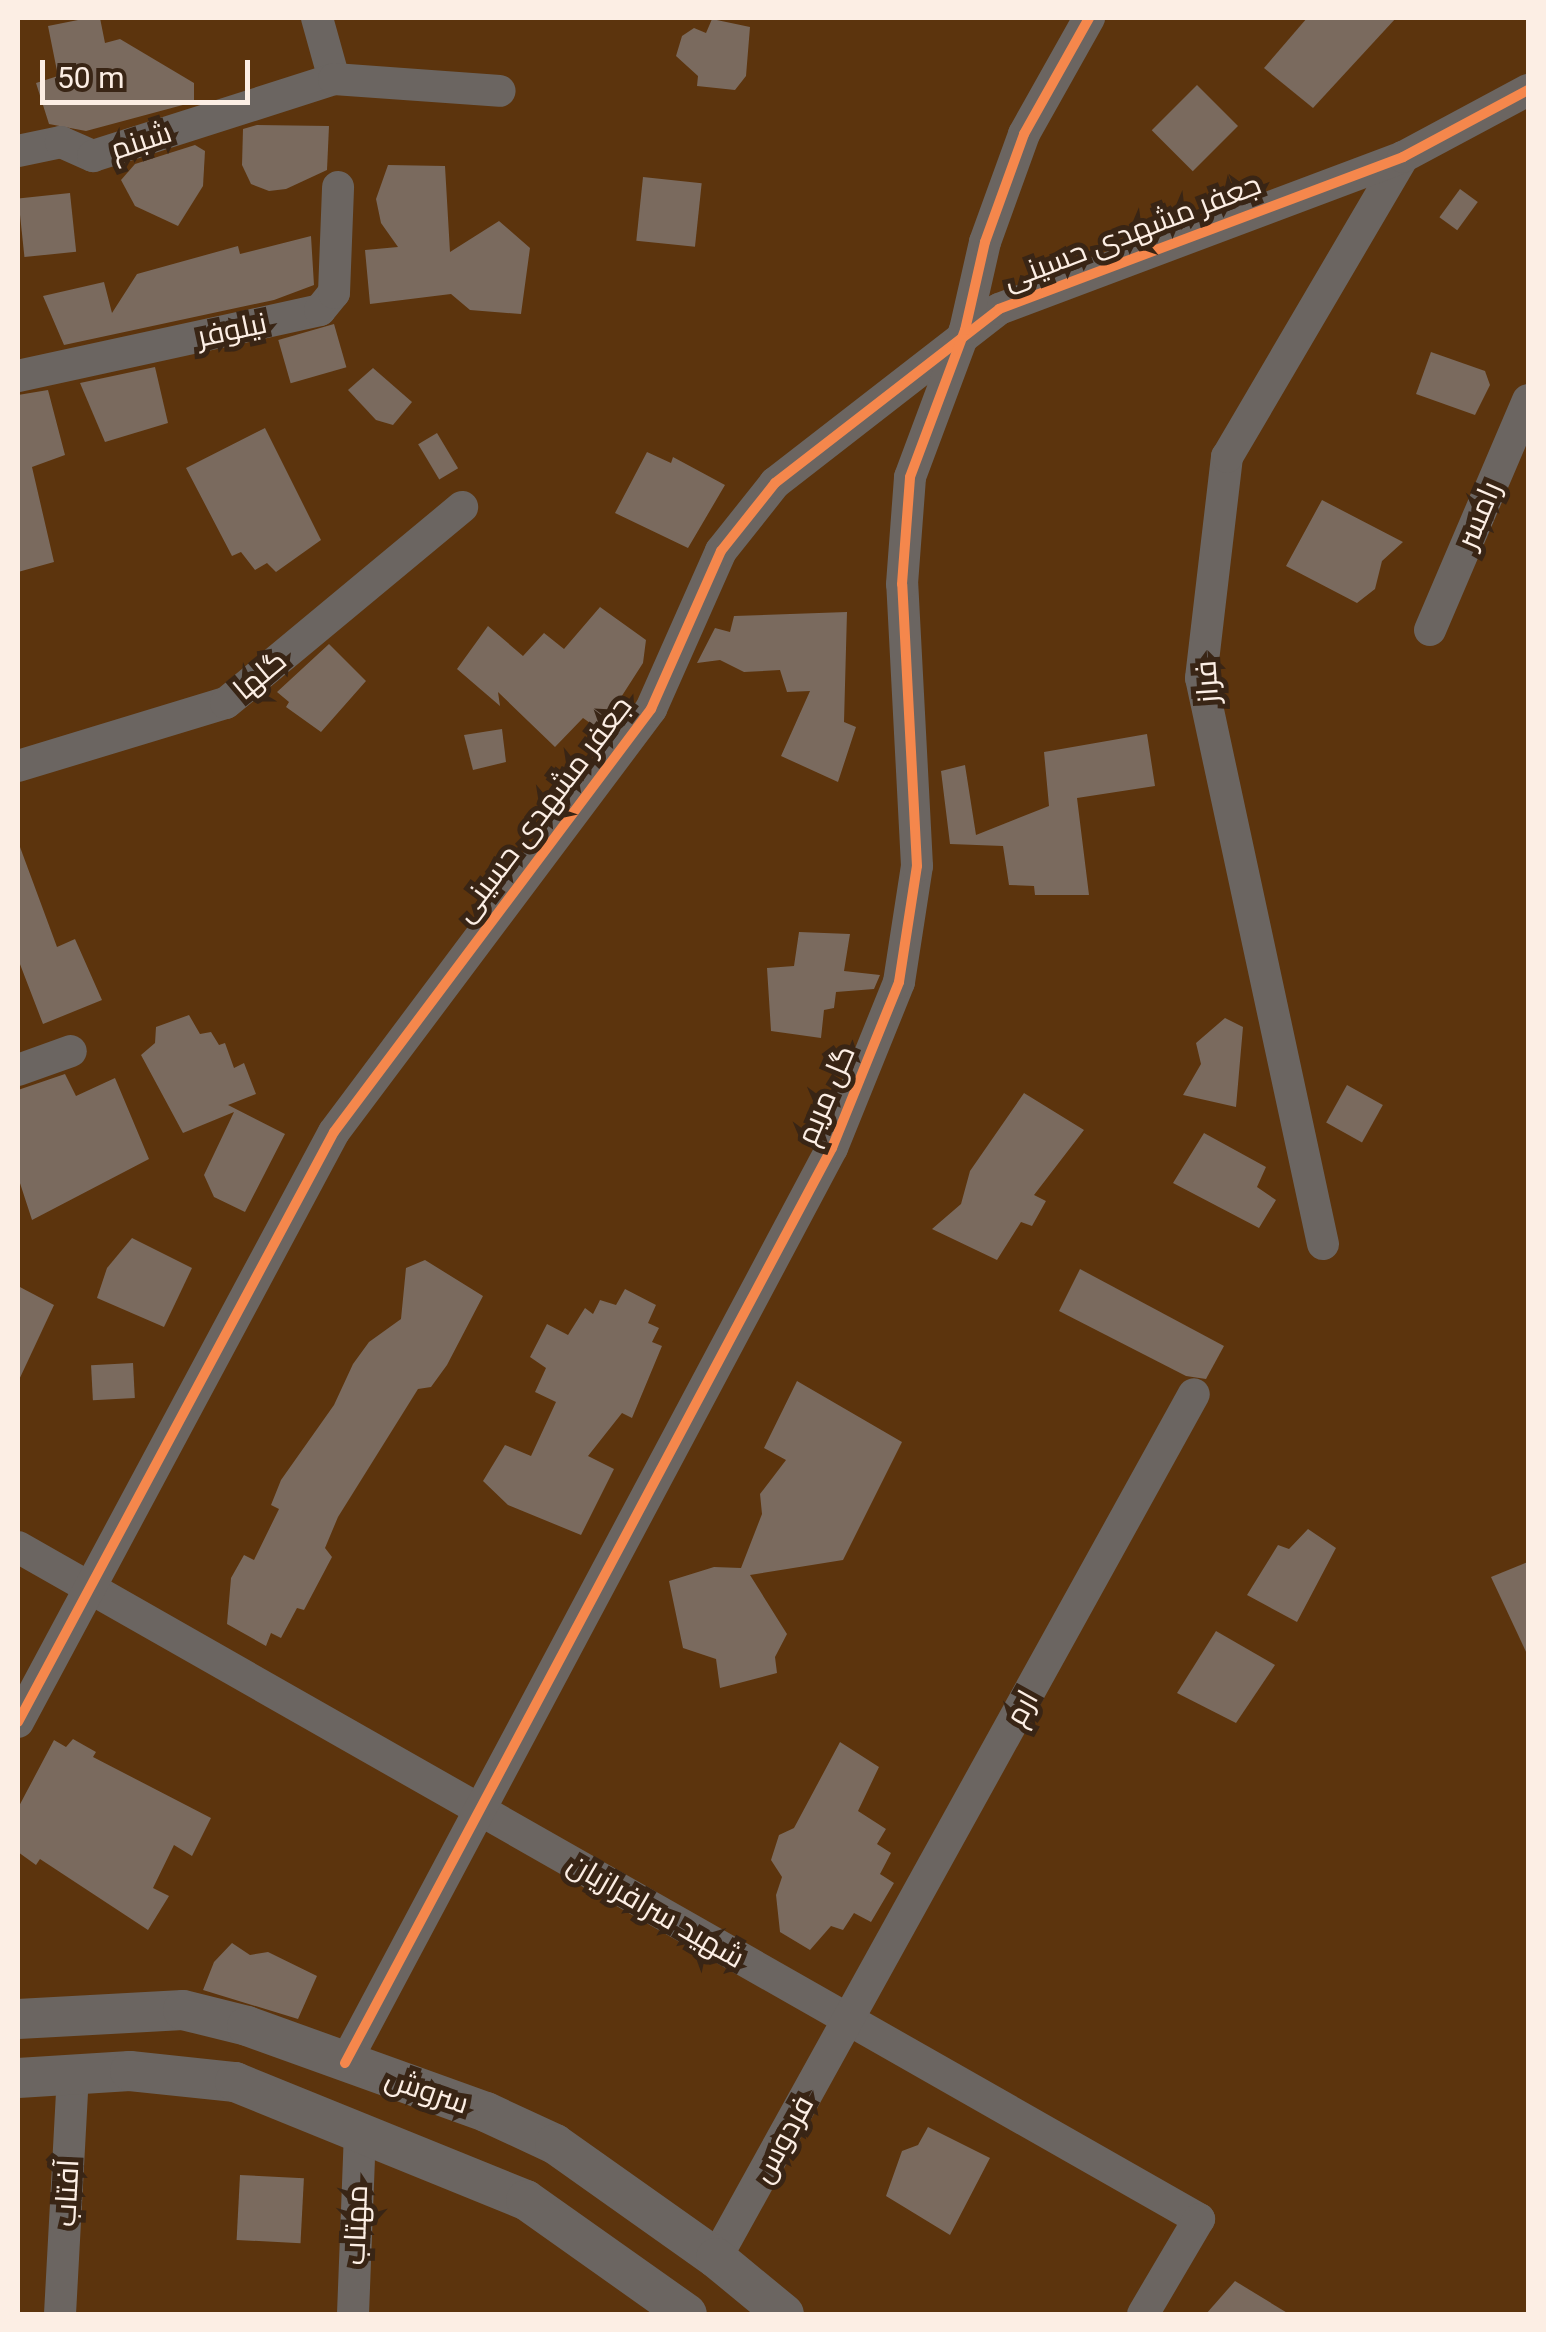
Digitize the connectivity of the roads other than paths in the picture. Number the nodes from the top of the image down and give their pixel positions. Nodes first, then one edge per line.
1 (317, 18) edge
2 (1089, 18) edge
3 (334, 79) junction
4 (1528, 90) edge
5 (500, 91) dead end
6 (18, 151) edge
7 (1403, 156) junction
8 (338, 187) dead end
9 (965, 330) junction
10 (18, 376) edge
11 (1528, 400) edge
12 (462, 507) dead end
13 (1430, 630) dead end
14 (18, 766) edge
15 (72, 1051) dead end
16 (18, 1070) edge
17 (1323, 1244) dead end
18 (1194, 1394) dead end
19 (18, 1547) edge
20 (89, 1588) junction
21 (18, 1722) edge
22 (476, 1808) junction
23 (18, 2018) edge
24 (850, 2021) junction
25 (345, 2063) junction
26 (73, 2070) junction
27 (18, 2078) edge
28 (360, 2136) junction
29 (716, 2258) junction
30 (60, 2314) edge
31 (352, 2314) edge
32 (687, 2314) edge
33 (784, 2314) edge
34 (1143, 2314) edge

1 - 3 street
2 - 9 street, گل مریم
3 - 5 street, شبنم
3 - 6 street, شبنم
4 - 7 street, جعفر مشهدی حسینی
7 - 9 street, جعفر مشهدی حسینی
7 - 17 street, فراز
8 - 10 street, نیلوفر
9 - 20 street, جعفر مشهدی حسینی
9 - 22 street, گل مریم
11 - 13 street, رامسر
12 - 14 street, گلها
15 - 16 street
18 - 24 street, ارم
19 - 20 street, شهید سرافرازیان
20 - 21 street, جعفر مشهدی حسینی
20 - 22 street, شهید سرافرازیان
22 - 24 street, شهید سرافرازیان
22 - 25 street, گل مریم
23 - 25 street, سروش
24 - 29 street, فردوس
24 - 34 street, شهید سرافرازیان
25 - 29 street, سروش
26 - 27 street
26 - 28 street
26 - 30 street, آفتاب
28 - 31 street, مهتاب
28 - 32 street
29 - 33 street, سروش

